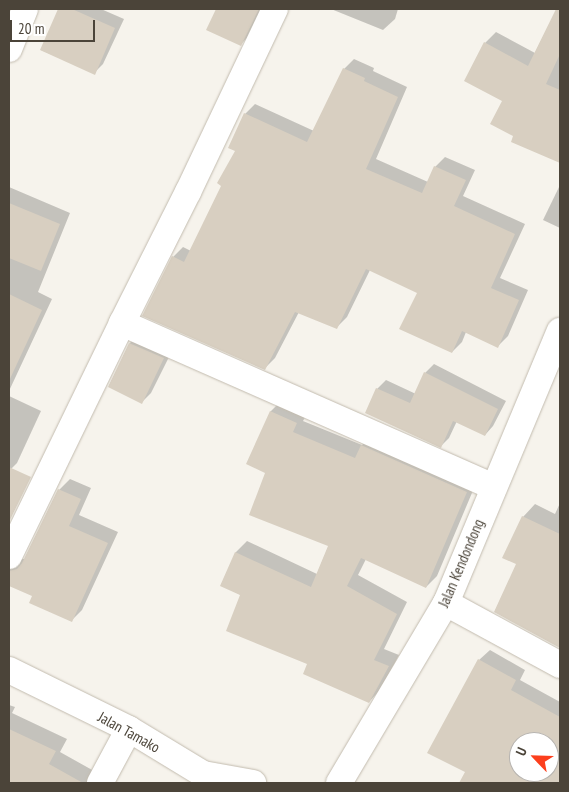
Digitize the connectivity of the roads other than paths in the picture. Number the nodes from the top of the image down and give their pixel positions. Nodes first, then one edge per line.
1 (25, 9) edge
2 (275, 9) edge
3 (9, 49) edge
4 (122, 323) junction
5 (560, 331) edge
6 (493, 487) junction
7 (9, 556) edge
8 (446, 603) junction
9 (560, 665) edge
10 (9, 670) edge
11 (128, 729) junction
12 (100, 783) edge
13 (253, 783) edge
14 (340, 783) edge

1 - 3 street
2 - 4 street
4 - 6 street
4 - 7 street
5 - 6 street, Jalan Kendondong
6 - 8 street, Jalan Kendondong
8 - 9 street
8 - 14 street, Jalan Kendondong
10 - 11 street, Jalan Tamako
11 - 12 street
11 - 13 street, Jalan Tamako

